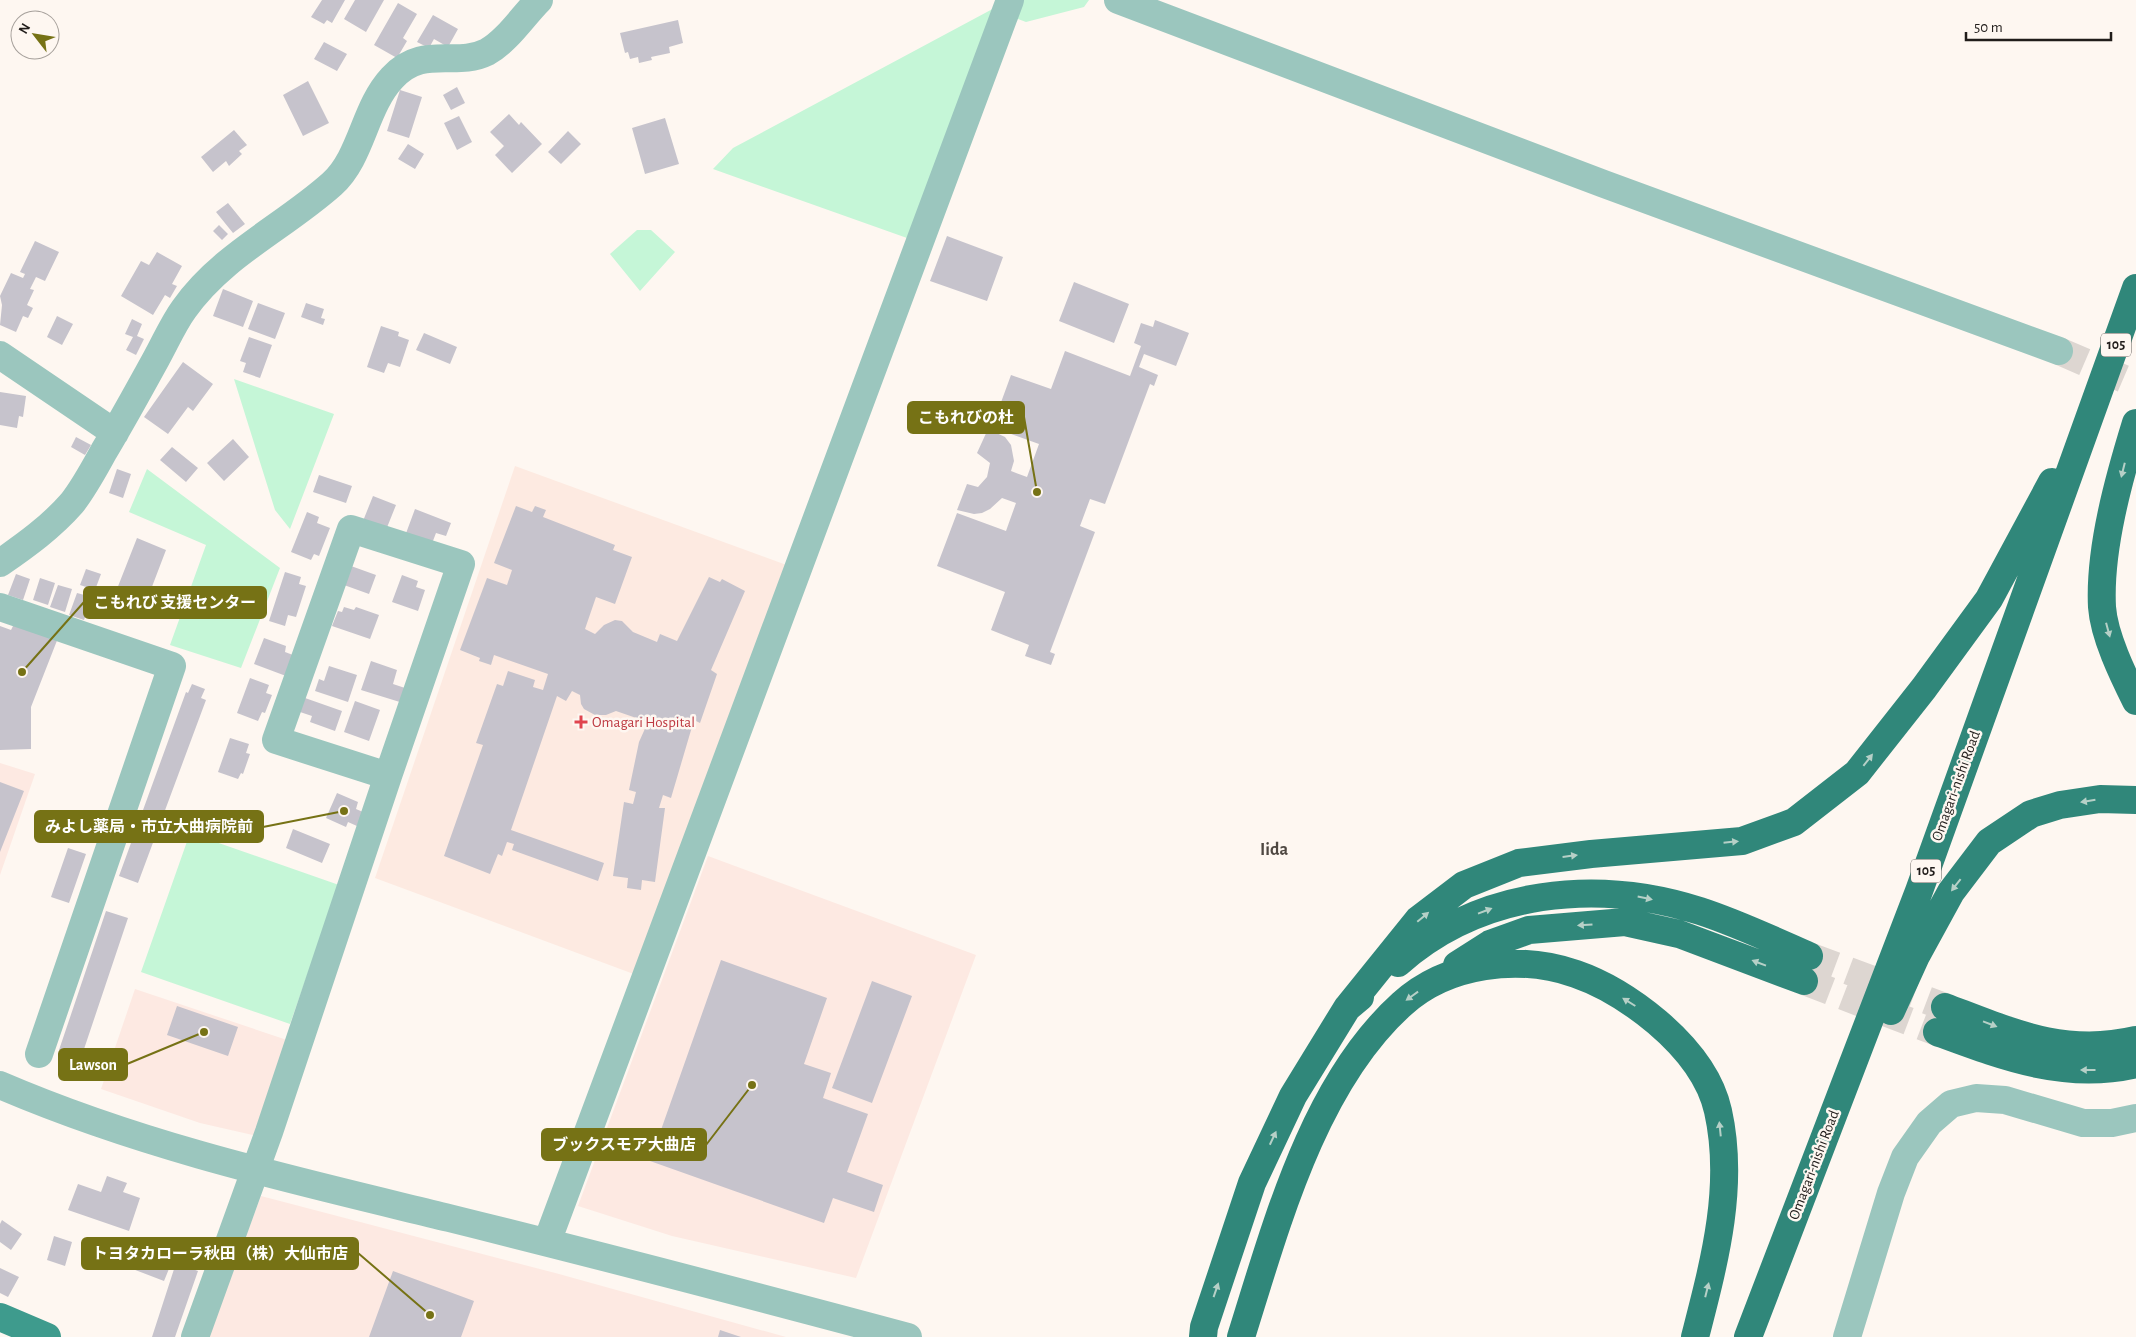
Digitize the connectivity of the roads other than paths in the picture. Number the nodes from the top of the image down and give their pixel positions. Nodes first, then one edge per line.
1 (538, 0) edge
2 (1010, 0) edge
3 (1118, 0) edge
4 (2136, 288) edge
5 (2060, 351) tunnel mouth
6 (0, 355) edge
7 (2096, 402) junction
8 (2136, 423) edge
9 (114, 433) junction
10 (0, 563) edge
11 (0, 607) edge
12 (2136, 701) edge
13 (388, 776) junction
14 (2136, 800) edge
15 (1434, 980) junction
16 (1347, 1008) junction
17 (2136, 1040) edge
18 (39, 1054) dead end
19 (2136, 1064) edge
20 (0, 1085) edge
21 (2136, 1118) edge
22 (255, 1170) junction
23 (548, 1242) junction
24 (0, 1317) edge
25 (47, 1337) edge
26 (195, 1337) edge
27 (908, 1337) edge
28 (1203, 1337) edge
29 (1241, 1337) edge
30 (1695, 1337) edge
31 (1750, 1337) edge
32 (1847, 1337) edge

1 - 9 street
2 - 23 street
3 - 5 street
4 - 7 highway, Omagari-nishi Road / 105
6 - 9 street
16 -> 7 highway
7 - 31 highway, Omagari-nishi Road / 105
8 -> 12 highway
9 - 10 street
11 - 18 street
13 - 13 street
13 - 22 street
14 -> 31 highway
16 -> 15 highway
15 -> 29 highway
30 -> 15 highway
28 -> 16 highway
19 -> 17 highway
20 - 22 street
21 - 32 street
22 - 23 street
22 - 26 street
23 - 27 street
24 - 25 main road

